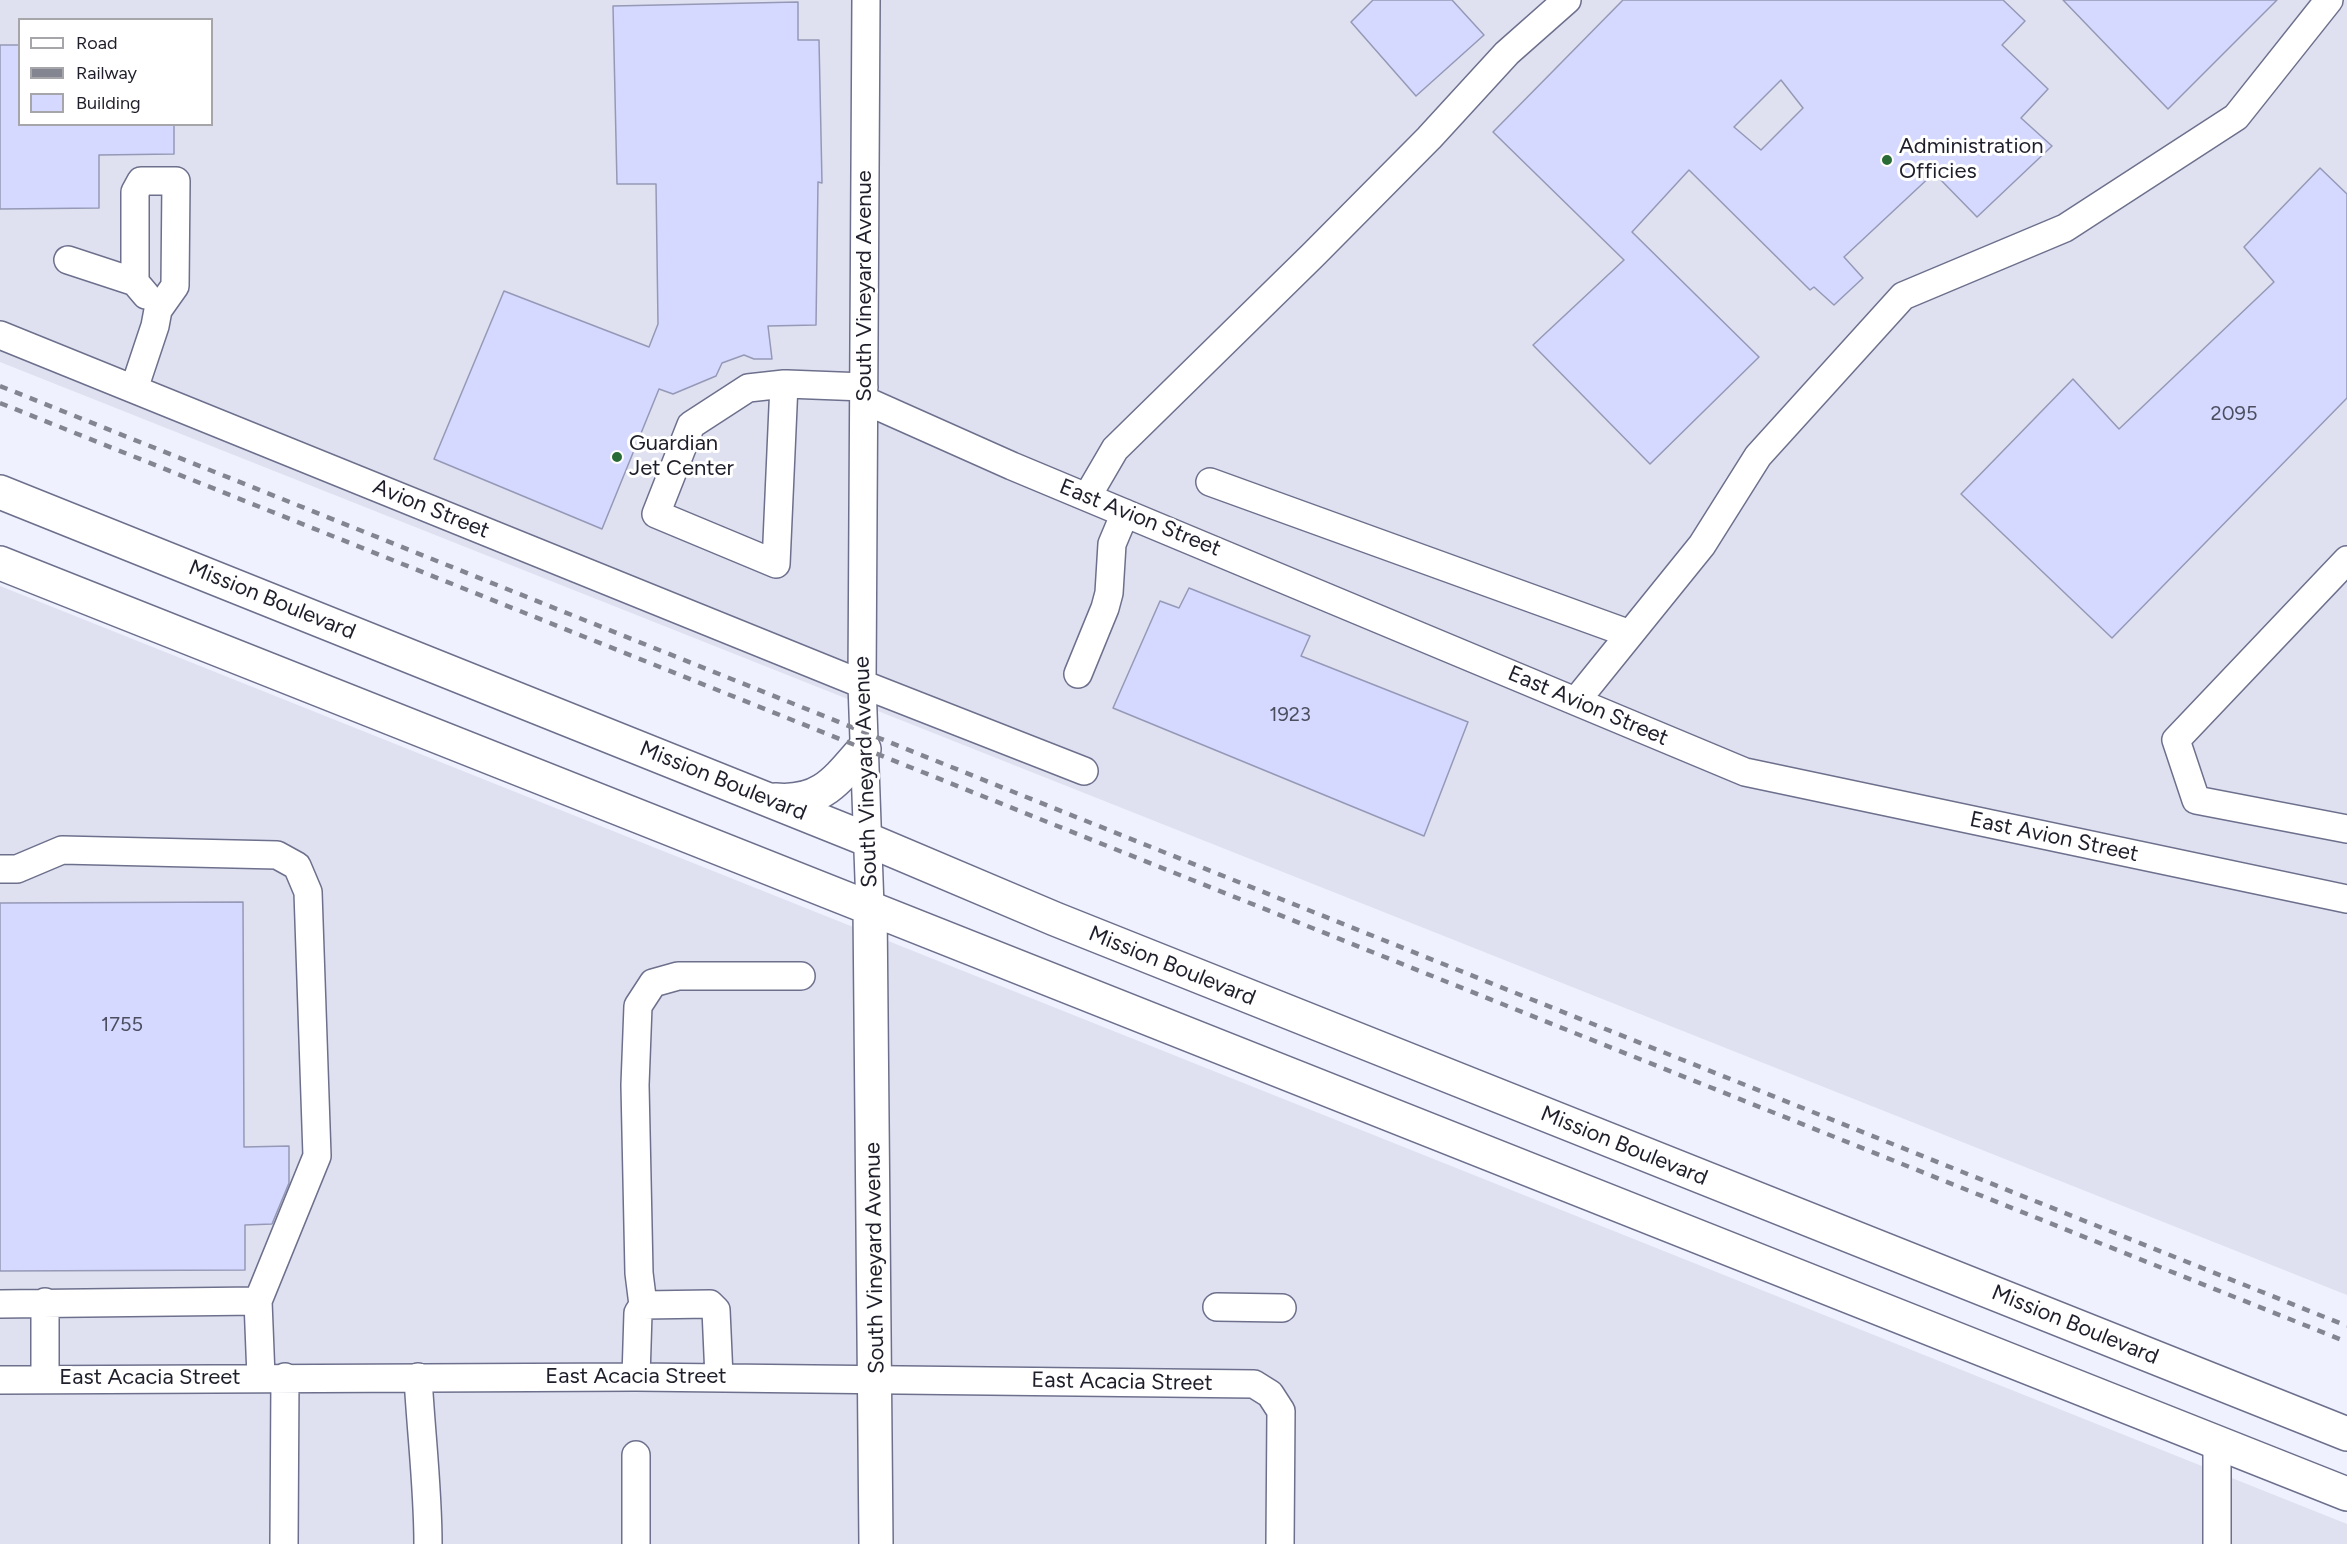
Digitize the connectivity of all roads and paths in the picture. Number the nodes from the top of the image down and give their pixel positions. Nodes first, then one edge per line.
1 (866, 0) edge
2 (1567, 0) edge
3 (2329, 0) edge
4 (68, 260) dead end
5 (135, 282) junction
6 (158, 310) junction
7 (0, 335) edge
8 (784, 384) junction
9 (134, 389) junction
10 (864, 393) junction
11 (1210, 482) dead end
12 (0, 492) edge
13 (1087, 497) junction
14 (1125, 513) junction
15 (2347, 560) edge
16 (0, 563) edge
17 (1630, 634) junction
18 (1078, 674) dead end
19 (862, 684) junction
20 (1576, 701) junction
21 (864, 749) junction
22 (1084, 771) dead end
23 (767, 799) junction
24 (2347, 829) edge
25 (866, 839) junction
26 (0, 869) edge
27 (2347, 899) edge
28 (870, 907) junction
29 (801, 976) dead end
30 (258, 1301) junction
31 (45, 1302) junction
32 (0, 1304) edge
33 (643, 1305) junction
34 (1217, 1307) dead end
35 (1282, 1308) dead end
36 (273, 1377) junction
37 (418, 1377) junction
38 (636, 1377) junction
39 (719, 1377) junction
40 (877, 1378) junction
41 (45, 1379) junction
42 (0, 1380) edge
43 (2347, 1434) edge
44 (2217, 1443) junction
45 (636, 1455) dead end
46 (2347, 1494) edge
47 (284, 1544) edge
48 (428, 1544) edge
49 (636, 1544) edge
50 (876, 1544) edge
51 (1280, 1544) edge
52 (2217, 1544) edge

1 - 10 street, South Vineyard Avenue
2 - 13 street
3 - 17 street
4 - 5 street
5 - 6 street
5 - 6 street
6 - 9 street
7 - 9 street, Avion Street
8 - 8 street
8 - 10 street
9 - 19 street, Avion Street
10 - 13 street, East Avion Street
10 - 19 street, South Vineyard Avenue
11 - 17 street
12 - 23 main road, Mission Boulevard
13 - 14 street, East Avion Street
14 - 18 street
14 - 20 street, East Avion Street
15 - 24 street
16 - 28 main road
17 - 20 street
19 - 21 street, South Vineyard Avenue
19 - 22 street, Avion Street
20 - 27 street, East Avion Street
21 - 23 main road
21 - 25 street, South Vineyard Avenue
23 - 25 main road, Mission Boulevard
25 - 28 street, South Vineyard Avenue
25 - 43 main road, Mission Boulevard
26 - 30 street
28 - 40 main road, South Vineyard Avenue
28 - 44 main road
29 - 33 street
30 - 31 street
30 - 36 street
31 - 32 street
31 - 41 street
33 - 38 street
33 - 39 street
34 - 35 street
36 - 37 street, East Acacia Street
36 - 41 street, East Acacia Street
36 - 47 street
37 - 38 street, East Acacia Street
37 - 48 street
38 - 39 street, East Acacia Street
39 - 40 street, East Acacia Street
40 - 50 main road, South Vineyard Avenue
40 - 51 street, East Acacia Street
41 - 42 street, East Acacia Street
44 - 46 main road
44 - 52 street
45 - 49 street

